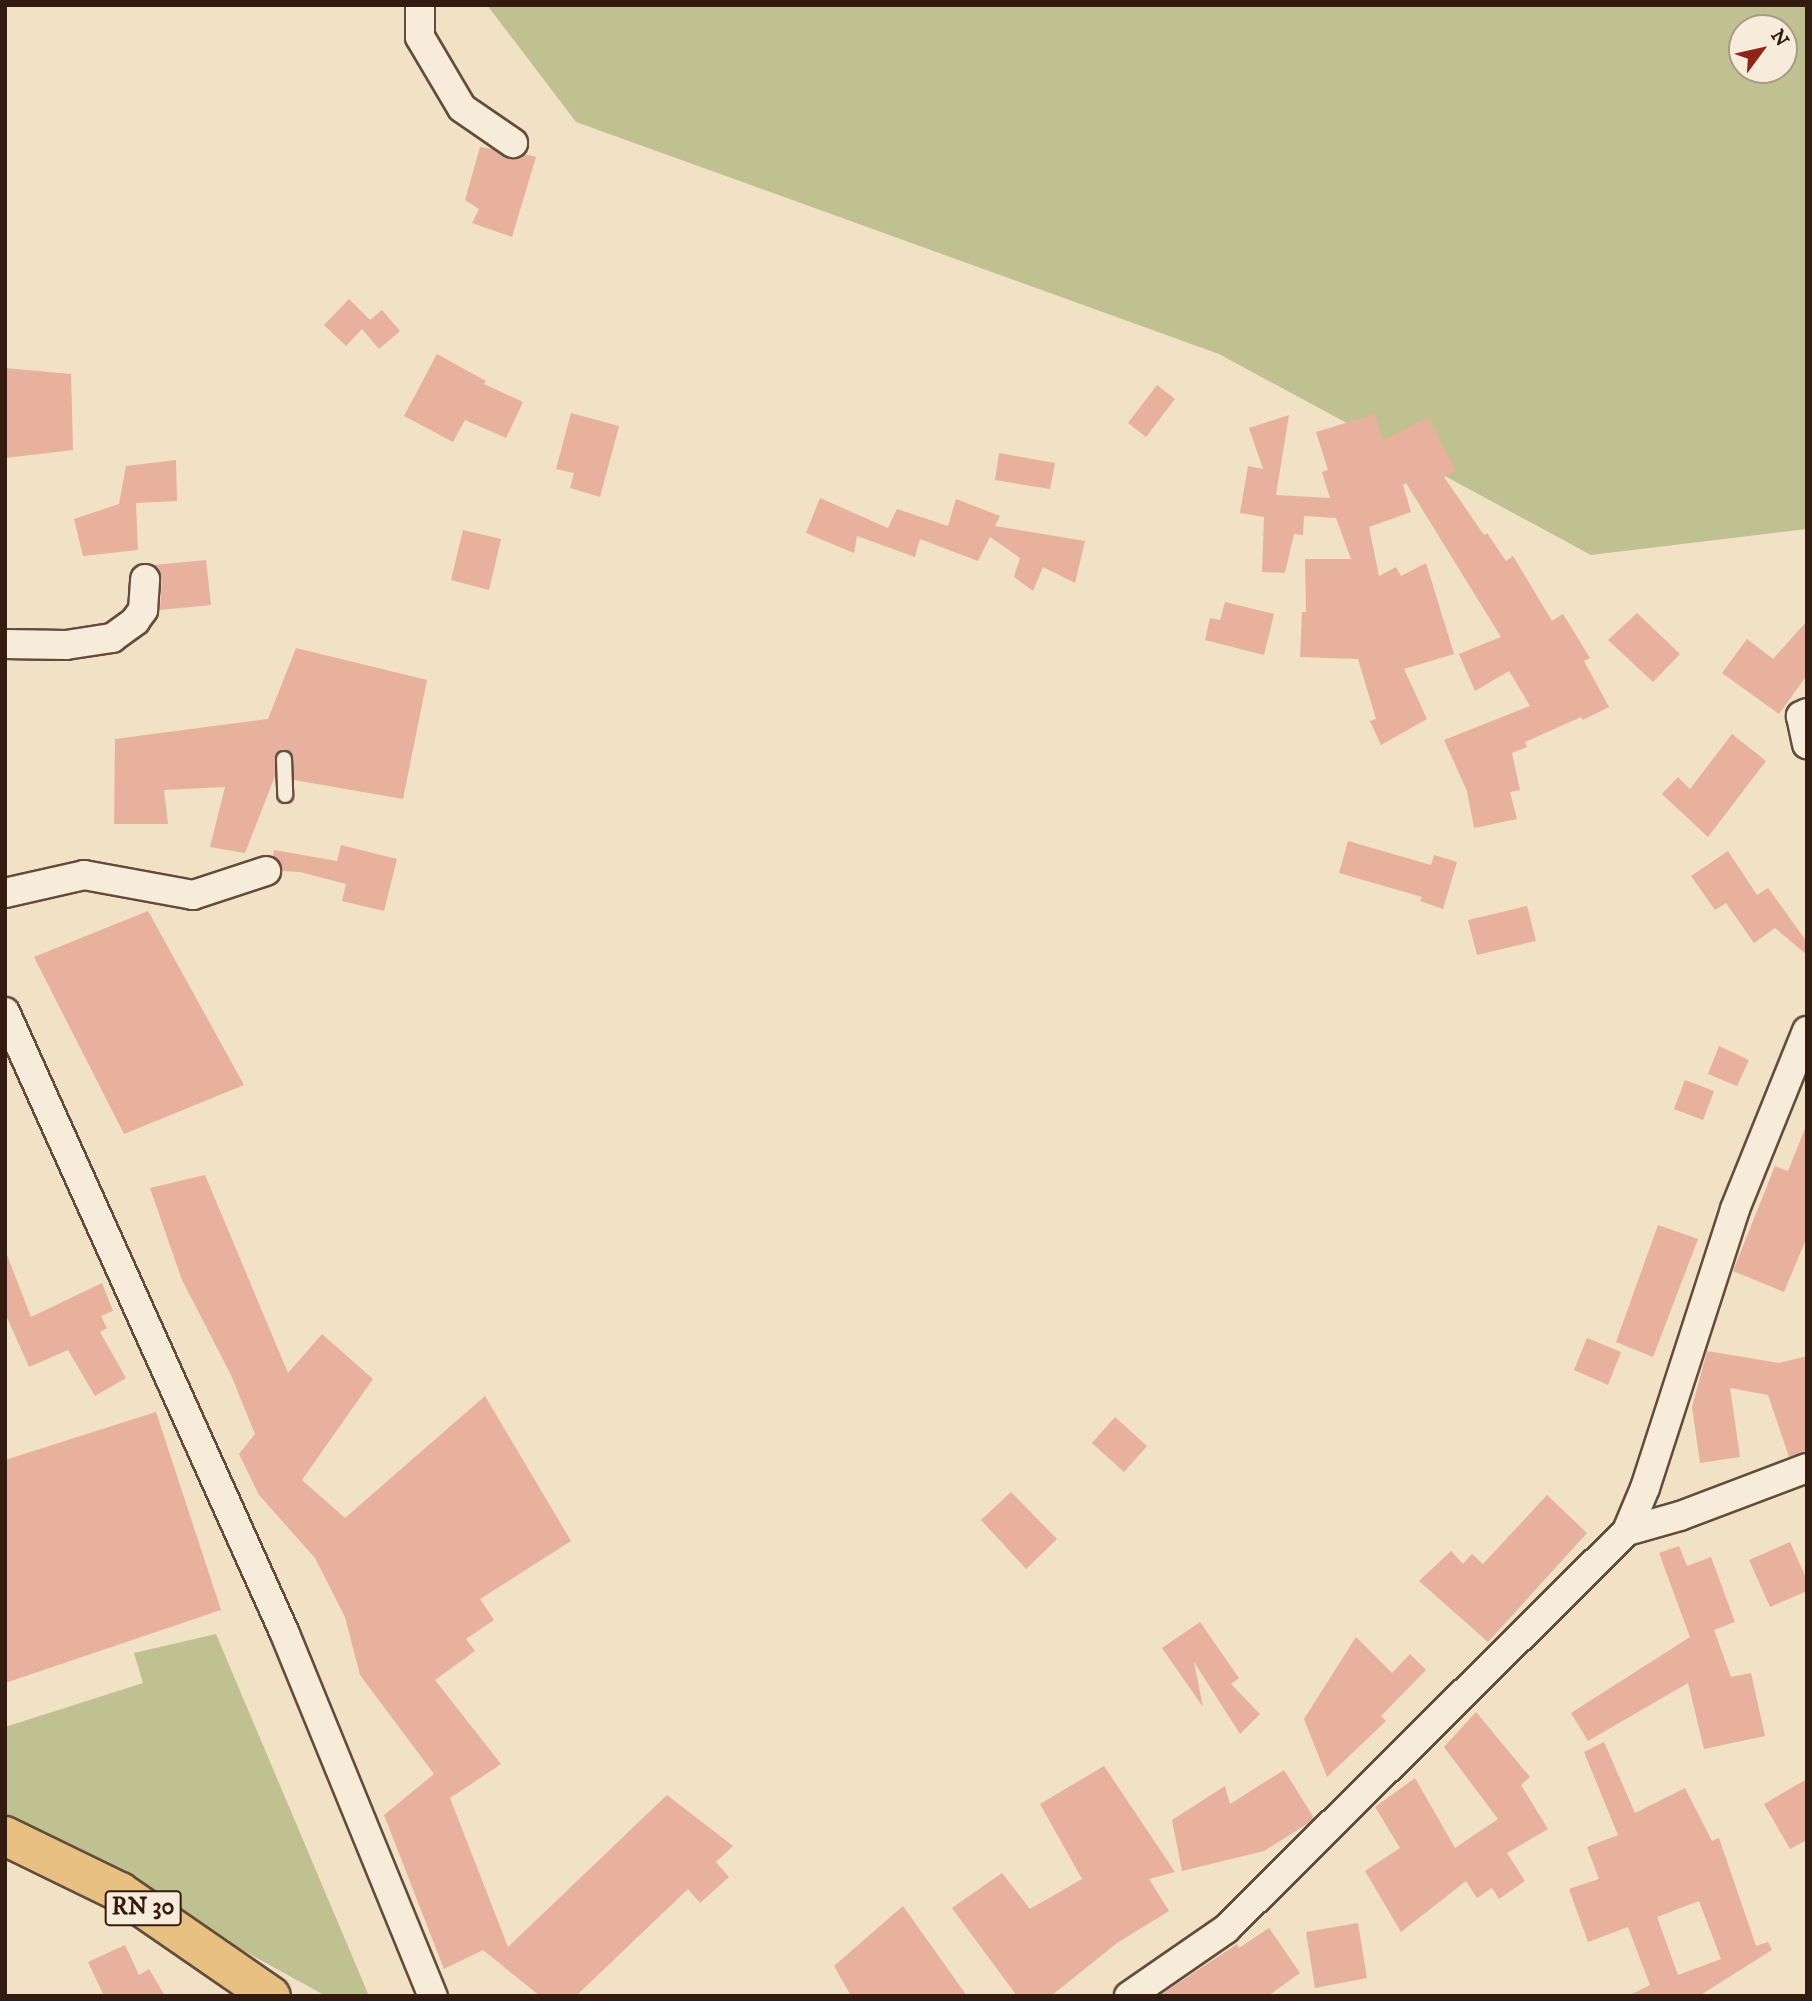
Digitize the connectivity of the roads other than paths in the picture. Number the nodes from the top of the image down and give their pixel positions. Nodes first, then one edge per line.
1 (420, 5) edge
2 (513, 143) dead end
3 (145, 579) dead end
4 (5, 644) edge
5 (1807, 713) edge
6 (1807, 744) edge
7 (284, 759) dead end
8 (285, 795) dead end
9 (266, 871) dead end
10 (5, 893) edge
11 (5, 1012) edge
12 (1807, 1031) edge
13 (1807, 1468) edge
14 (1627, 1531) junction
15 (5, 1836) edge
16 (271, 1996) edge
17 (433, 1996) edge
18 (1129, 1996) edge

1 - 2 street
3 - 4 street
5 - 6 street
7 - 8 lane
9 - 10 street
11 - 17 street
12 - 14 street
13 - 14 street
14 - 18 street
15 - 16 main road, RN 30

